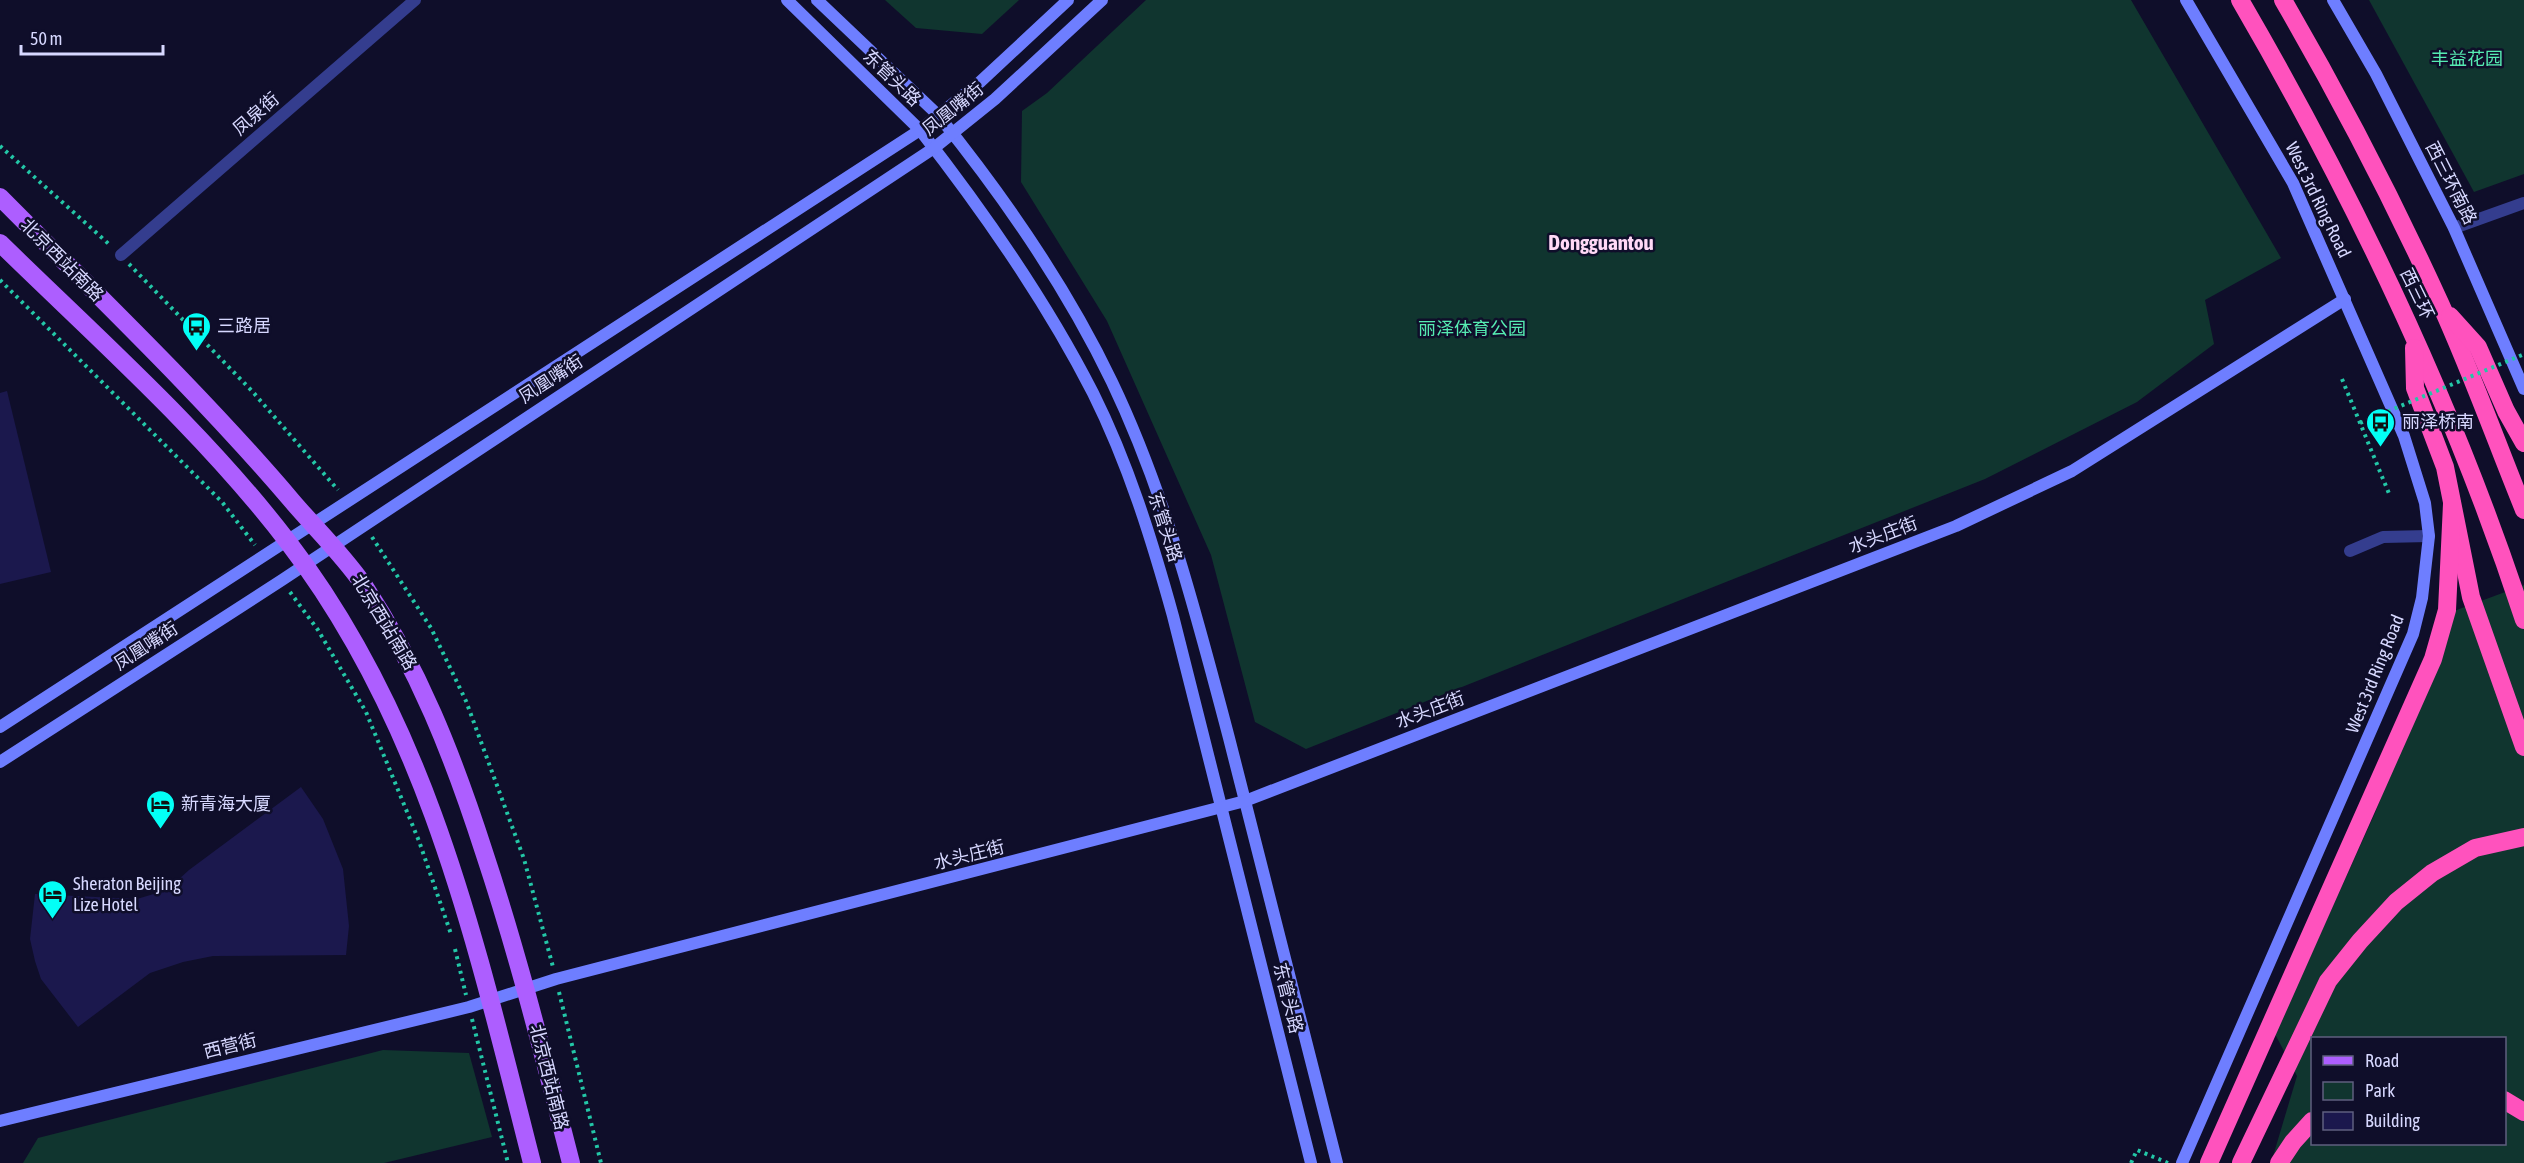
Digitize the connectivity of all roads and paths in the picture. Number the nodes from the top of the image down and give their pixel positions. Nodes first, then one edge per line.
1 (415, 0) edge
2 (787, 0) edge
3 (817, 0) edge
4 (1068, 0) edge
5 (1102, 0) edge
6 (2186, 0) edge
7 (2240, 0) edge
8 (2283, 0) edge
9 (2333, 0) edge
10 (938, 115) junction
11 (920, 129) junction
12 (953, 134) junction
13 (934, 148) junction
14 (0, 197) edge
15 (2524, 203) edge
16 (2454, 228) junction
17 (0, 243) edge
18 (121, 255) dead end
19 (0, 280) edge
20 (2345, 299) junction
21 (2441, 305) junction
22 (2414, 337) junction
23 (2522, 355) dead end
24 (2342, 379) dead end
25 (2524, 389) edge
26 (2360, 423) junction
27 (2524, 443) edge
28 (2390, 496) dead end
29 (2452, 504) junction
30 (2524, 510) edge
31 (312, 524) junction
32 (2429, 536) junction
33 (287, 541) junction
34 (334, 545) junction
35 (2350, 551) dead end
36 (264, 556) junction
37 (304, 564) junction
38 (282, 580) junction
39 (2524, 620) edge
40 (0, 727) edge
41 (2524, 747) edge
42 (0, 762) edge
43 (1245, 801) junction
44 (1221, 808) junction
45 (2524, 837) edge
46 (526, 989) junction
47 (490, 999) junction
48 (469, 1006) junction
49 (2506, 1101) edge
50 (2524, 1113) edge
51 (0, 1121) edge
52 (2311, 1123) edge
53 (508, 1163) edge
54 (532, 1163) edge
55 (571, 1163) edge
56 (1311, 1163) edge
57 (1337, 1163) edge
58 (2131, 1163) edge
59 (2169, 1163) edge
60 (2182, 1163) edge
61 (2209, 1163) edge
62 (2241, 1163) edge
63 (2278, 1163) edge

1 - 18 street, 凤泉街
2 - 11 street, 东管头路
3 - 10 street, 东管头路
4 - 10 street, 凤凰嘴街
5 - 12 street, 凤凰嘴街
6 - 20 street, West 3rd Ring Road
7 - 22 highway, 西三环
8 - 21 highway, 西三环
9 - 16 street, 西三环南路
10 - 11 street, 凤凰嘴街
10 - 12 street, 东管头路
11 - 13 street, 东管头路
11 - 31 street, 凤凰嘴街
12 - 13 street, 凤凰嘴街
12 - 43 street, 东管头路
13 - 34 street, 凤凰嘴街
13 - 44 street, 东管头路
14 - 31 main road, 北京西站南路
15 - 16 street
16 - 25 street, 西三环南路
17 - 33 main road, 北京西站南路
19 - 36 path
20 - 32 street, West 3rd Ring Road
20 - 43 street, 水头庄街
21 - 27 highway
21 - 30 highway, 西三环
22 - 29 highway
22 - 39 highway, 西三环
23 - 26 path, bridge
24 - 26 path
26 - 28 path
29 - 41 highway
29 - 61 highway
31 - 33 street, 凤凰嘴街
31 - 34 main road, 北京西站南路
32 - 35 street
32 - 60 street, West 3rd Ring Road
33 - 36 street, 凤凰嘴街
33 - 37 main road, 北京西站南路
34 - 37 street, 凤凰嘴街
34 - 46 main road, 北京西站南路
36 - 40 street, 凤凰嘴街
37 - 38 street, 凤凰嘴街
37 - 47 main road, 北京西站南路
38 - 42 street, 凤凰嘴街
38 - 48 path
43 - 44 street, 水头庄街
43 - 57 street, 东管头路
44 - 46 street, 水头庄街
44 - 56 street, 东管头路
45 - 62 highway
46 - 47 street, 水头庄街
46 - 55 main road, 北京西站南路
47 - 48 street, 水头庄街
47 - 54 main road, 北京西站南路
48 - 51 street, 西营街
48 - 53 path
49 - 50 highway
52 - 63 highway
58 - 59 path

